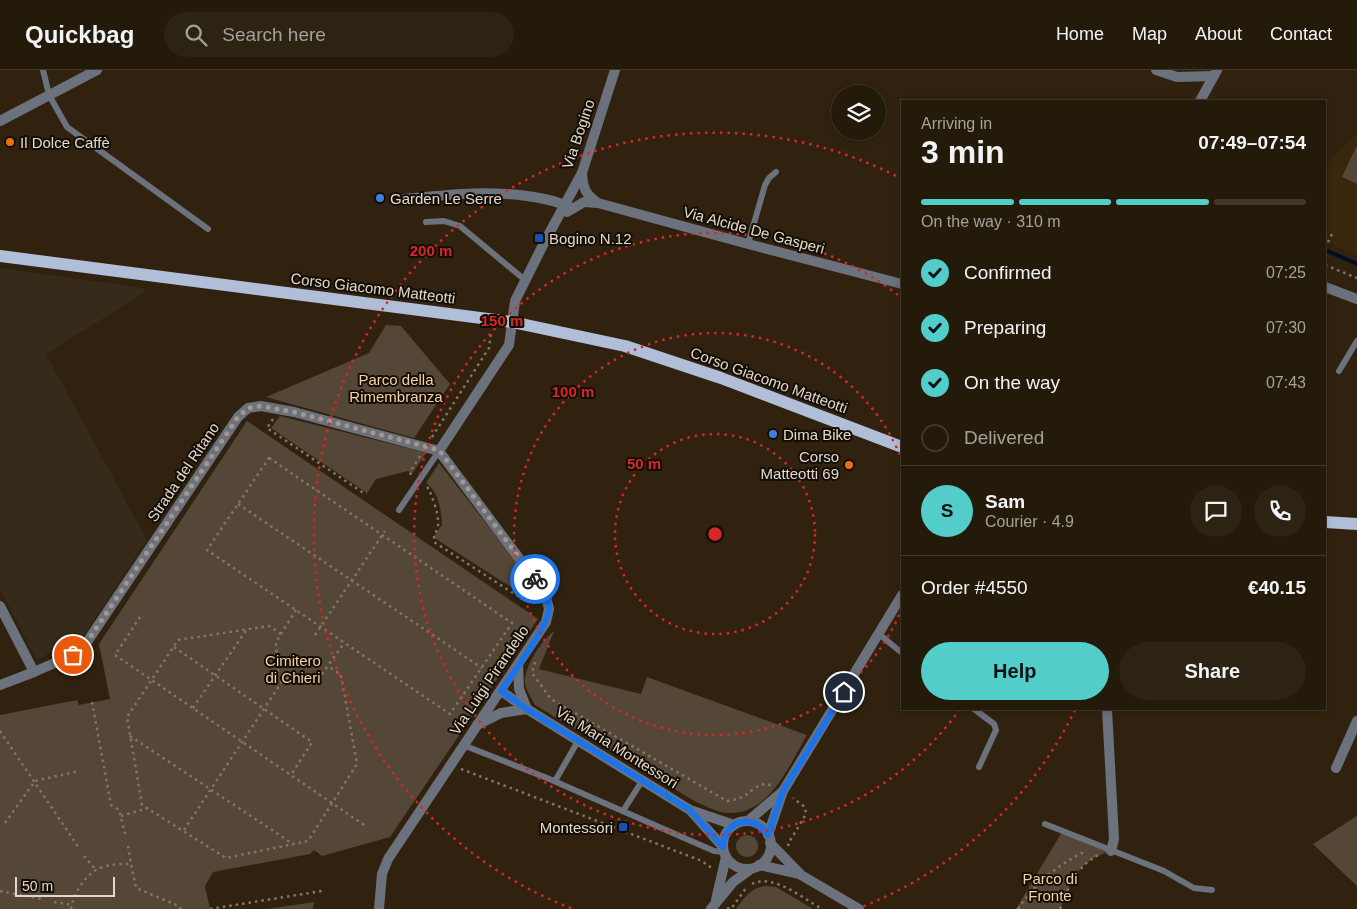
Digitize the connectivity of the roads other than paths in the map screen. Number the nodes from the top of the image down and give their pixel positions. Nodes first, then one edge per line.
1 (43, 70) edge
2 (97, 70) edge
3 (615, 70) edge
4 (1156, 70) edge
5 (1216, 73) edge
6 (49, 95) junction
7 (1201, 100) edge
8 (0, 121) edge
9 (776, 172) dead end
10 (582, 173) junction
11 (404, 199) dead end
12 (598, 202) junction
13 (568, 206) junction
14 (426, 222) dead end
15 (208, 229) dead end
16 (748, 244) junction
17 (0, 256) edge
18 (525, 280) junction
19 (901, 284) edge
20 (1326, 287) edge
21 (1357, 299) edge
22 (512, 322) junction
23 (1357, 341) edge
24 (1339, 371) dead end
25 (901, 447) edge
26 (439, 450) junction
27 (399, 510) dead end
28 (1326, 522) edge
29 (1357, 524) edge
30 (901, 597) edge
31 (0, 606) edge
32 (879, 634) junction
33 (901, 652) edge
34 (518, 665) junction
35 (34, 672) junction
36 (0, 686) edge
37 (501, 691) junction
38 (527, 709) junction
39 (975, 710) edge
40 (1107, 710) edge
41 (1357, 721) edge
42 (476, 726) junction
43 (578, 741) junction
44 (463, 745) junction
45 (979, 767) dead end
46 (1336, 768) dead end
47 (555, 781) junction
48 (642, 781) junction
49 (783, 791) junction
50 (690, 810) junction
51 (623, 811) junction
52 (748, 821) junction
53 (1045, 824) dead end
54 (734, 825) junction
55 (769, 839) junction
56 (1108, 849) junction
57 (724, 852) junction
58 (756, 867) junction
59 (801, 875) junction
60 (1212, 890) dead end
61 (717, 906) edge
62 (379, 909) edge
63 (859, 909) edge

1 - 6 lane
2 - 6 street
3 - 10 street, Via Bogino
4 - 5 street
5 - 7 street
6 - 8 street
6 - 15 lane
9 - 16 lane
10 - 12 street
10 - 13 street, Via Bogino
11 - 13 street
12 - 13 street, Via Alcide De Gasperi
12 - 16 street, Via Alcide De Gasperi
13 - 18 street
14 - 18 lane
16 - 19 street, Via Alcide De Gasperi
17 - 22 main road, Corso Giacomo Matteotti
18 - 22 street
20 - 21 street
22 - 25 main road, Corso Giacomo Matteotti
22 - 26 street
23 - 24 lane
26 - 27 lane
26 - 34 street, Via Luigi Pirandello
26 - 35 street, Strada del Ritano
28 - 29 main road
30 - 32 street
31 - 35 street
32 - 33 lane
32 - 49 street
34 - 37 street, Via Luigi Pirandello
34 - 38 street
35 - 36 street, Strada del Ritano
37 - 38 street, Via Maria Montessori
37 - 42 street, Via Luigi Pirandello
38 - 42 street
38 - 43 street, Via Maria Montessori
39 - 45 lane
40 - 56 street
41 - 46 street
42 - 44 street, Via Luigi Pirandello
43 - 47 lane
43 - 48 street, Via Maria Montessori
44 - 47 lane
44 - 62 street, Via Luigi Pirandello
47 - 51 lane
48 - 50 street, Via Maria Montessori
48 - 51 lane
49 - 52 street
49 - 55 street
50 - 54 street, Via Maria Montessori
50 - 57 street, Via Maria Montessori
51 - 57 lane
52 - 54 street
52 - 55 street
53 - 56 lane
54 - 57 street
55 - 58 street
55 - 59 street
56 - 60 lane
57 - 58 street
57 - 61 street
58 - 59 street
58 - 61 street
59 - 63 street

